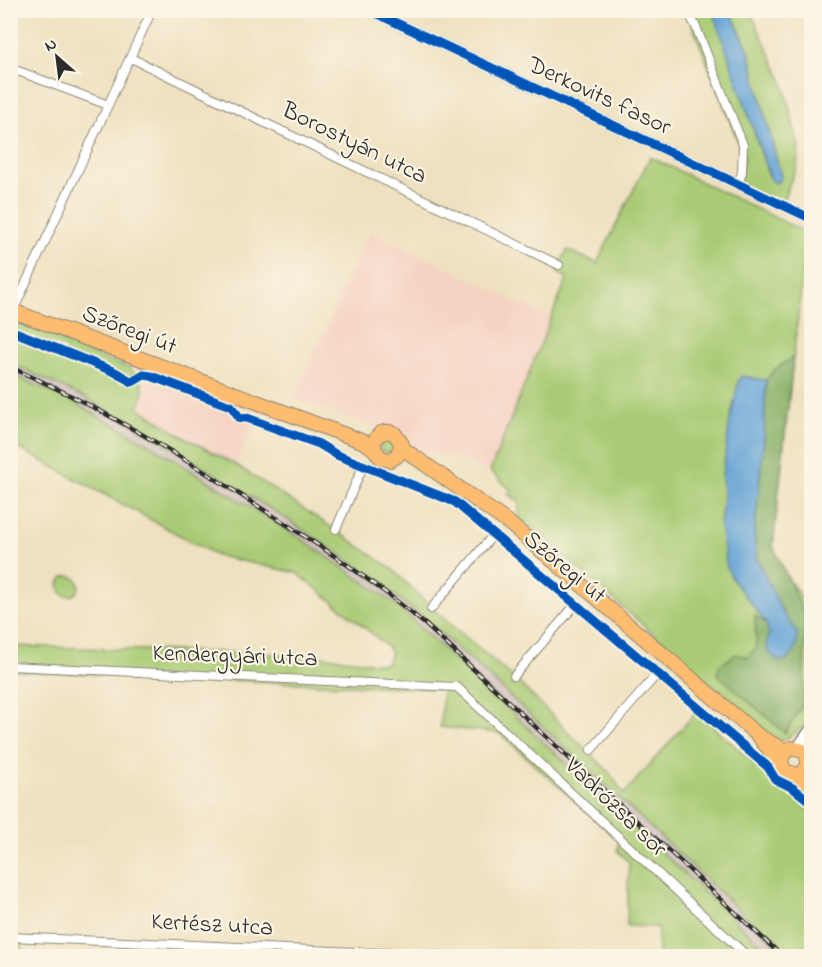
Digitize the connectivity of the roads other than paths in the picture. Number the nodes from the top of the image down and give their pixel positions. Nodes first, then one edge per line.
1 (152, 10) edge
2 (369, 10) edge
3 (687, 10) edge
4 (131, 58) junction
5 (10, 68) edge
6 (108, 105) junction
7 (738, 185) junction
8 (812, 219) edge
9 (560, 265) dead end
10 (12, 310) edge
11 (376, 442) junction
12 (400, 452) junction
13 (336, 529) dead end
14 (494, 534) junction
15 (576, 604) junction
16 (431, 609) dead end
17 (10, 666) edge
18 (658, 673) junction
19 (514, 676) dead end
20 (457, 687) joint
21 (722, 728) dead end
22 (812, 728) edge
23 (591, 750) dead end
24 (800, 759) edge
25 (812, 785) edge
26 (10, 937) edge
27 (448, 957) edge
28 (747, 957) edge

1 - 4 street
2 - 7 street, Derkovits fasor
3 - 7 street
4 - 6 street
4 - 9 street, Borostyán utca
5 - 6 street
6 - 10 street
7 - 8 street, Derkovits fasor
10 - 11 main road, Szőregi út
11 - 12 main road, Szőregi út
11 - 12 main road, Szőregi út
12 - 24 main road, Szőregi út
13 - 14 street, Szőregi út
14 - 15 street, Szőregi út
14 - 16 street
15 - 18 street, Szőregi út
15 - 19 street
17 - 20 street, Kendergyári utca
18 - 21 street, Szőregi út
18 - 23 street
20 - 28 street, Vadrózsa sor
22 - 24 street
24 - 25 main road, Szőregi út
26 - 27 street, Kertész utca

